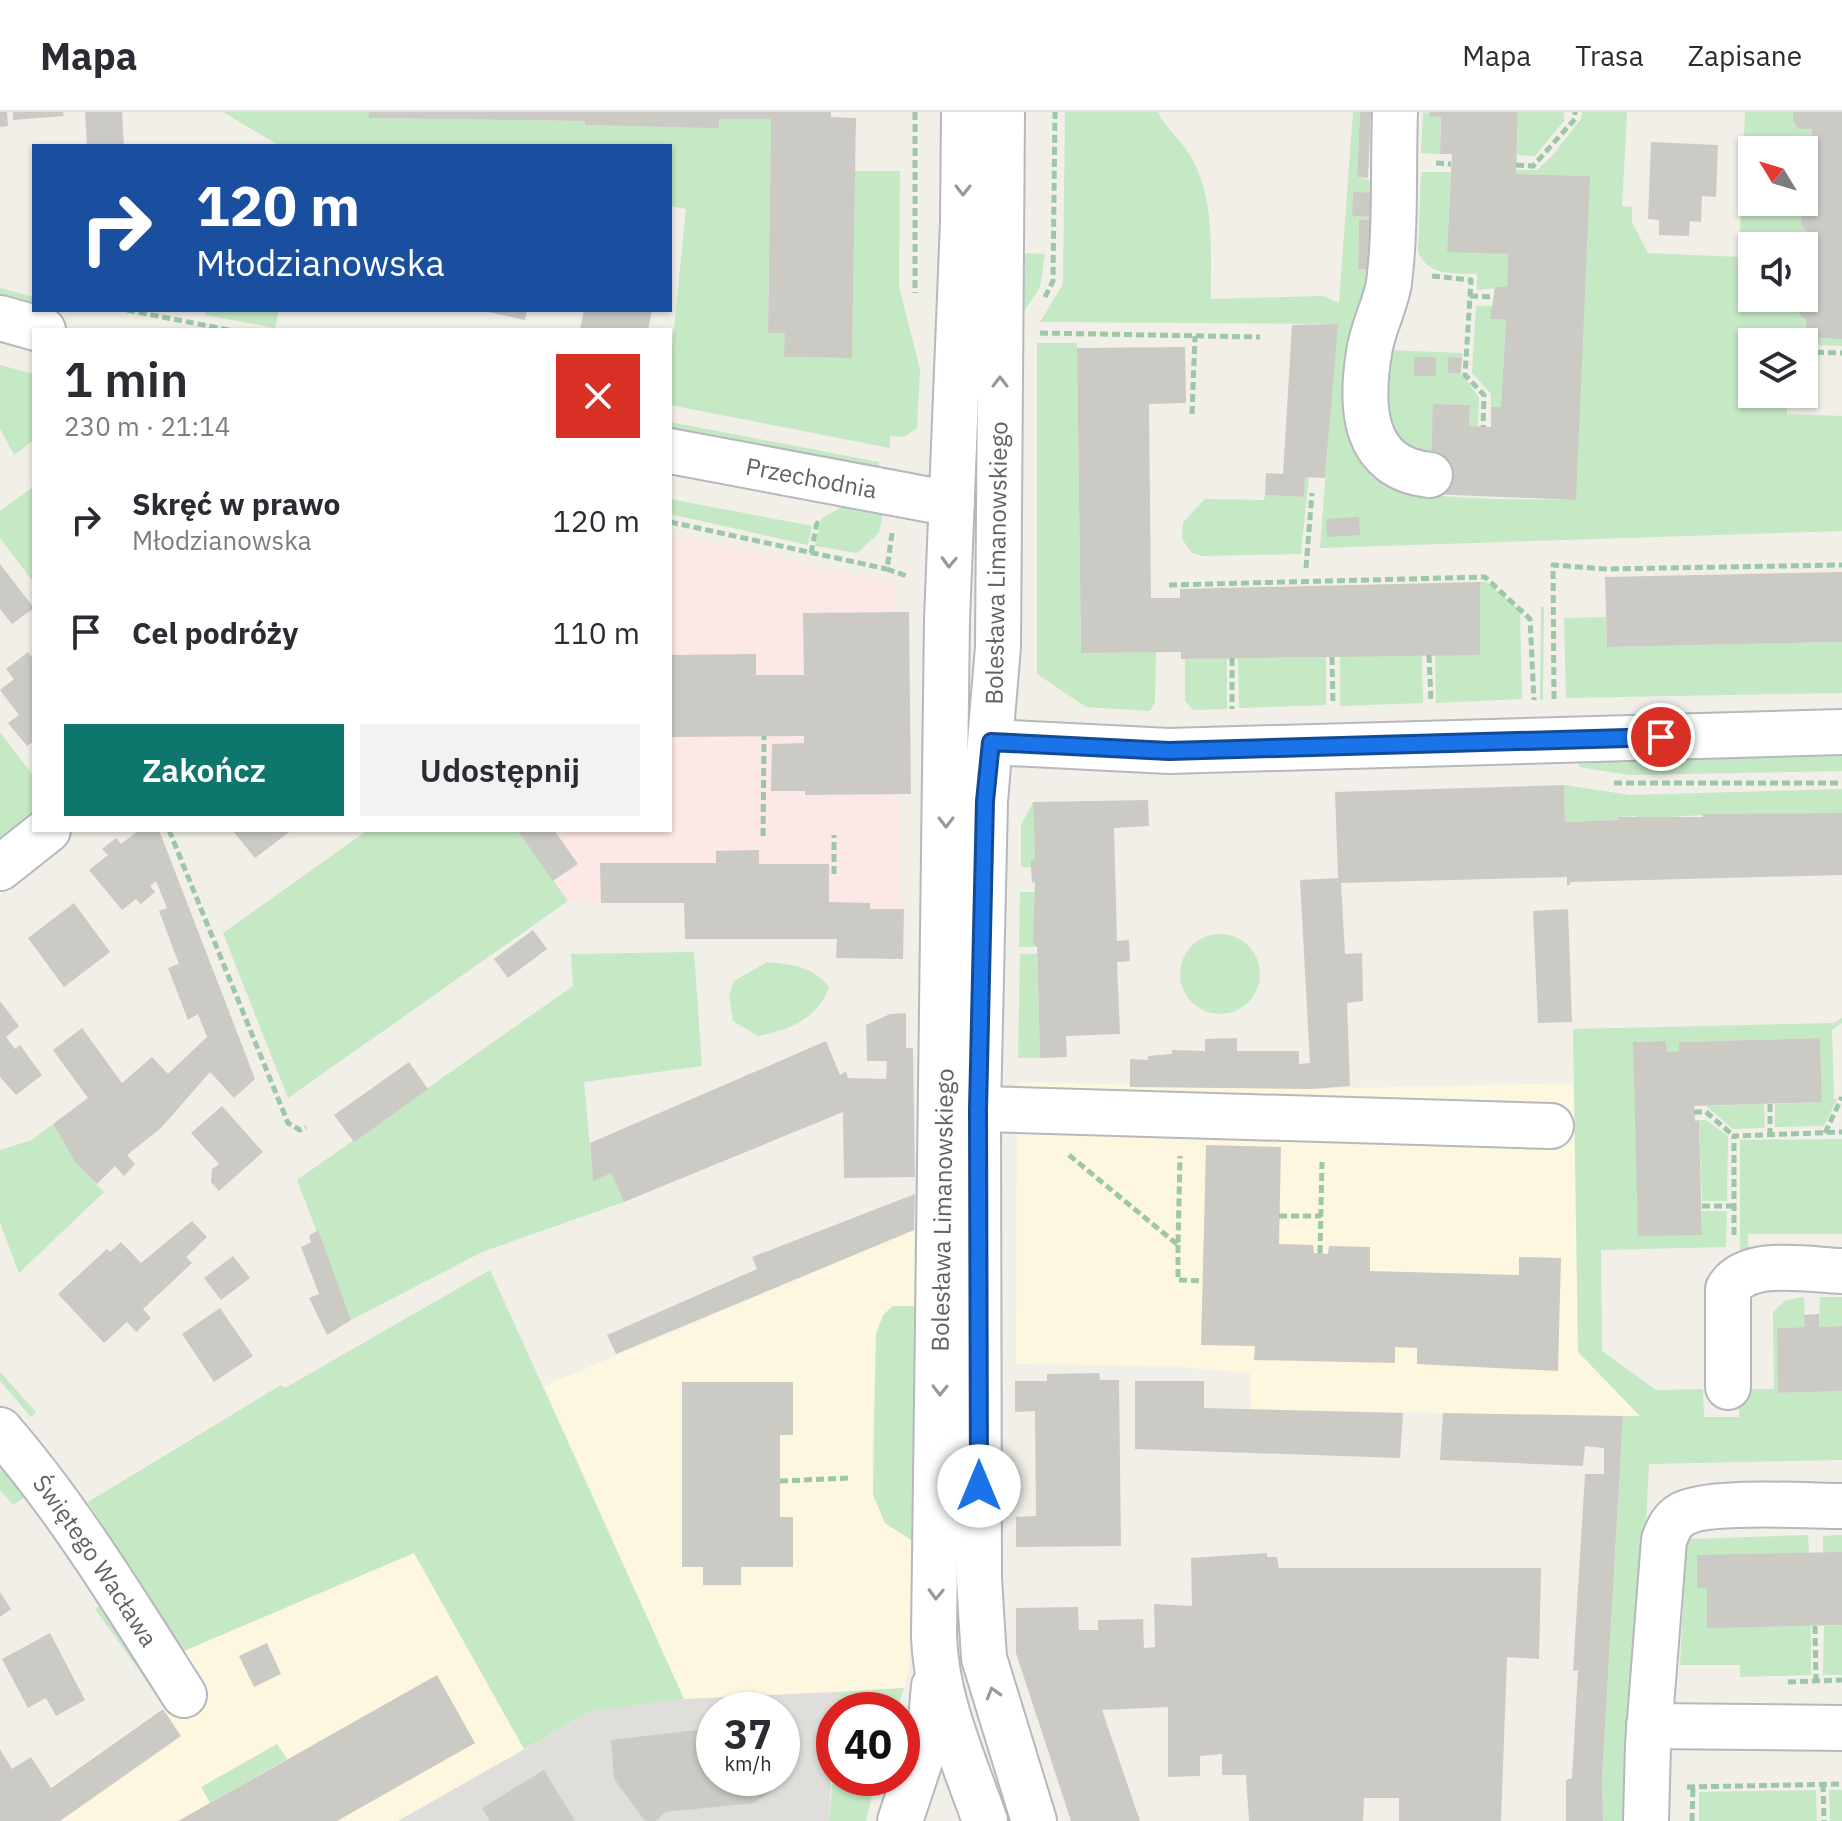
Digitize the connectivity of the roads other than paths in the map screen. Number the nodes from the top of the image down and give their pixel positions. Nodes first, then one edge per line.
1 (964, 112) edge
2 (1002, 112) edge
3 (1395, 112) edge
4 (0, 318) edge
5 (36, 328) edge
6 (672, 451) edge
7 (1430, 475) dead end
8 (952, 504) junction
9 (1842, 732) edge
10 (991, 742) junction
11 (45, 832) edge
12 (0, 868) edge
13 (960, 1108) junction
14 (1551, 1126) dead end
15 (1842, 1271) edge
16 (1728, 1387) dead end
17 (0, 1430) edge
18 (1842, 1506) edge
19 (935, 1667) junction
20 (184, 1695) dead end
21 (1649, 1726) junction
22 (1842, 1728) edge
23 (956, 1740) junction
24 (920, 1759) edge
25 (920, 1761) edge
26 (908, 1796) edge
27 (1028, 1801) edge
28 (1646, 1804) edge
29 (900, 1821) edge
30 (985, 1821) edge

1 -> 8 street, Bolesława Limanowskiego
10 -> 2 street, Bolesława Limanowskiego
3 - 7 street
4 - 5 street
6 - 8 street, Przechodnia
8 -> 13 street, Bolesława Limanowskiego
9 - 10 street
10 - 13 street, Bolesława Limanowskiego
11 - 12 street
13 - 14 street
13 -> 19 street, Bolesława Limanowskiego
27 -> 13 street, Bolesława Limanowskiego
15 - 16 street
17 - 20 street, Świętego Wacława
18 - 21 street
19 - 23 street, Bolesława Limanowskiego
19 - 24 street
21 - 22 street
21 - 28 street
23 - 25 street
23 - 27 street
23 - 30 street, Bolesława Limanowskiego
26 - 29 street

